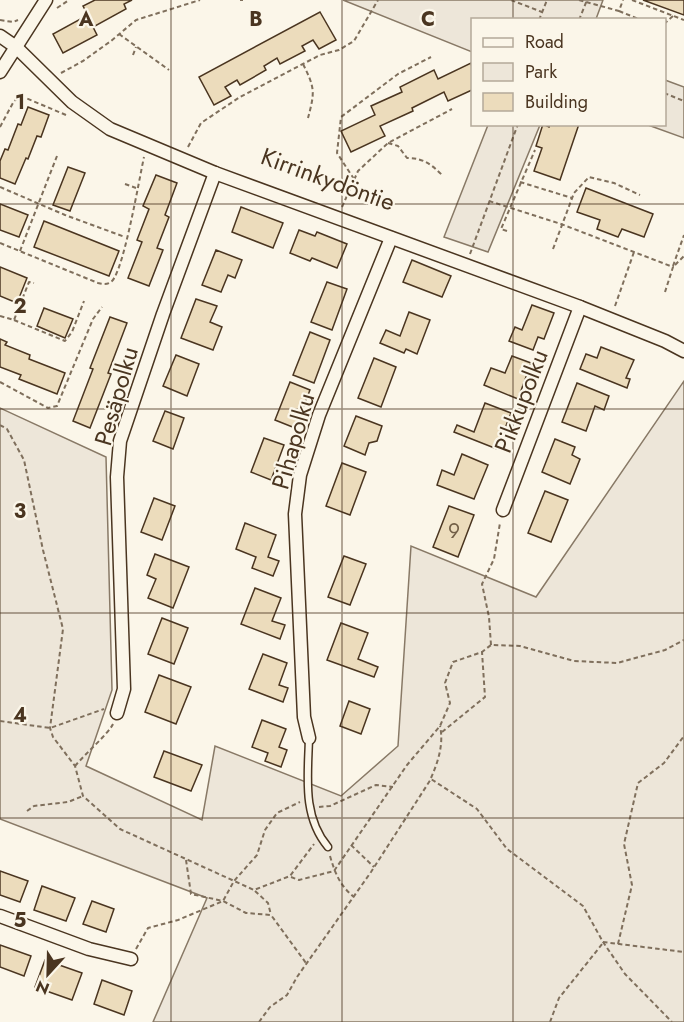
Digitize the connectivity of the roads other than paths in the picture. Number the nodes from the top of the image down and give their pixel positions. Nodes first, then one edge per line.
1 (46, 0) edge
2 (0, 36) edge
3 (16, 47) junction
4 (0, 72) edge
5 (215, 173) junction
6 (391, 238) junction
7 (580, 307) junction
8 (684, 351) edge
9 (503, 510) road end
10 (119, 708) road end
11 (309, 738) joint
12 (328, 847) road end
13 (0, 916) edge
14 (131, 959) road end

1 - 3 street
2 - 3 street, Kirrinkydöntie
3 - 4 street
3 - 5 street, Kirrinkydöntie
5 - 6 street, Kirrinkydöntie
5 - 10 street, Pesäpolku
6 - 7 street, Kirrinkydöntie
6 - 11 street, Pihapolku
7 - 8 street, Kirrinkydöntie
7 - 9 street, Pikkupolku
11 - 12 lane
13 - 14 street

